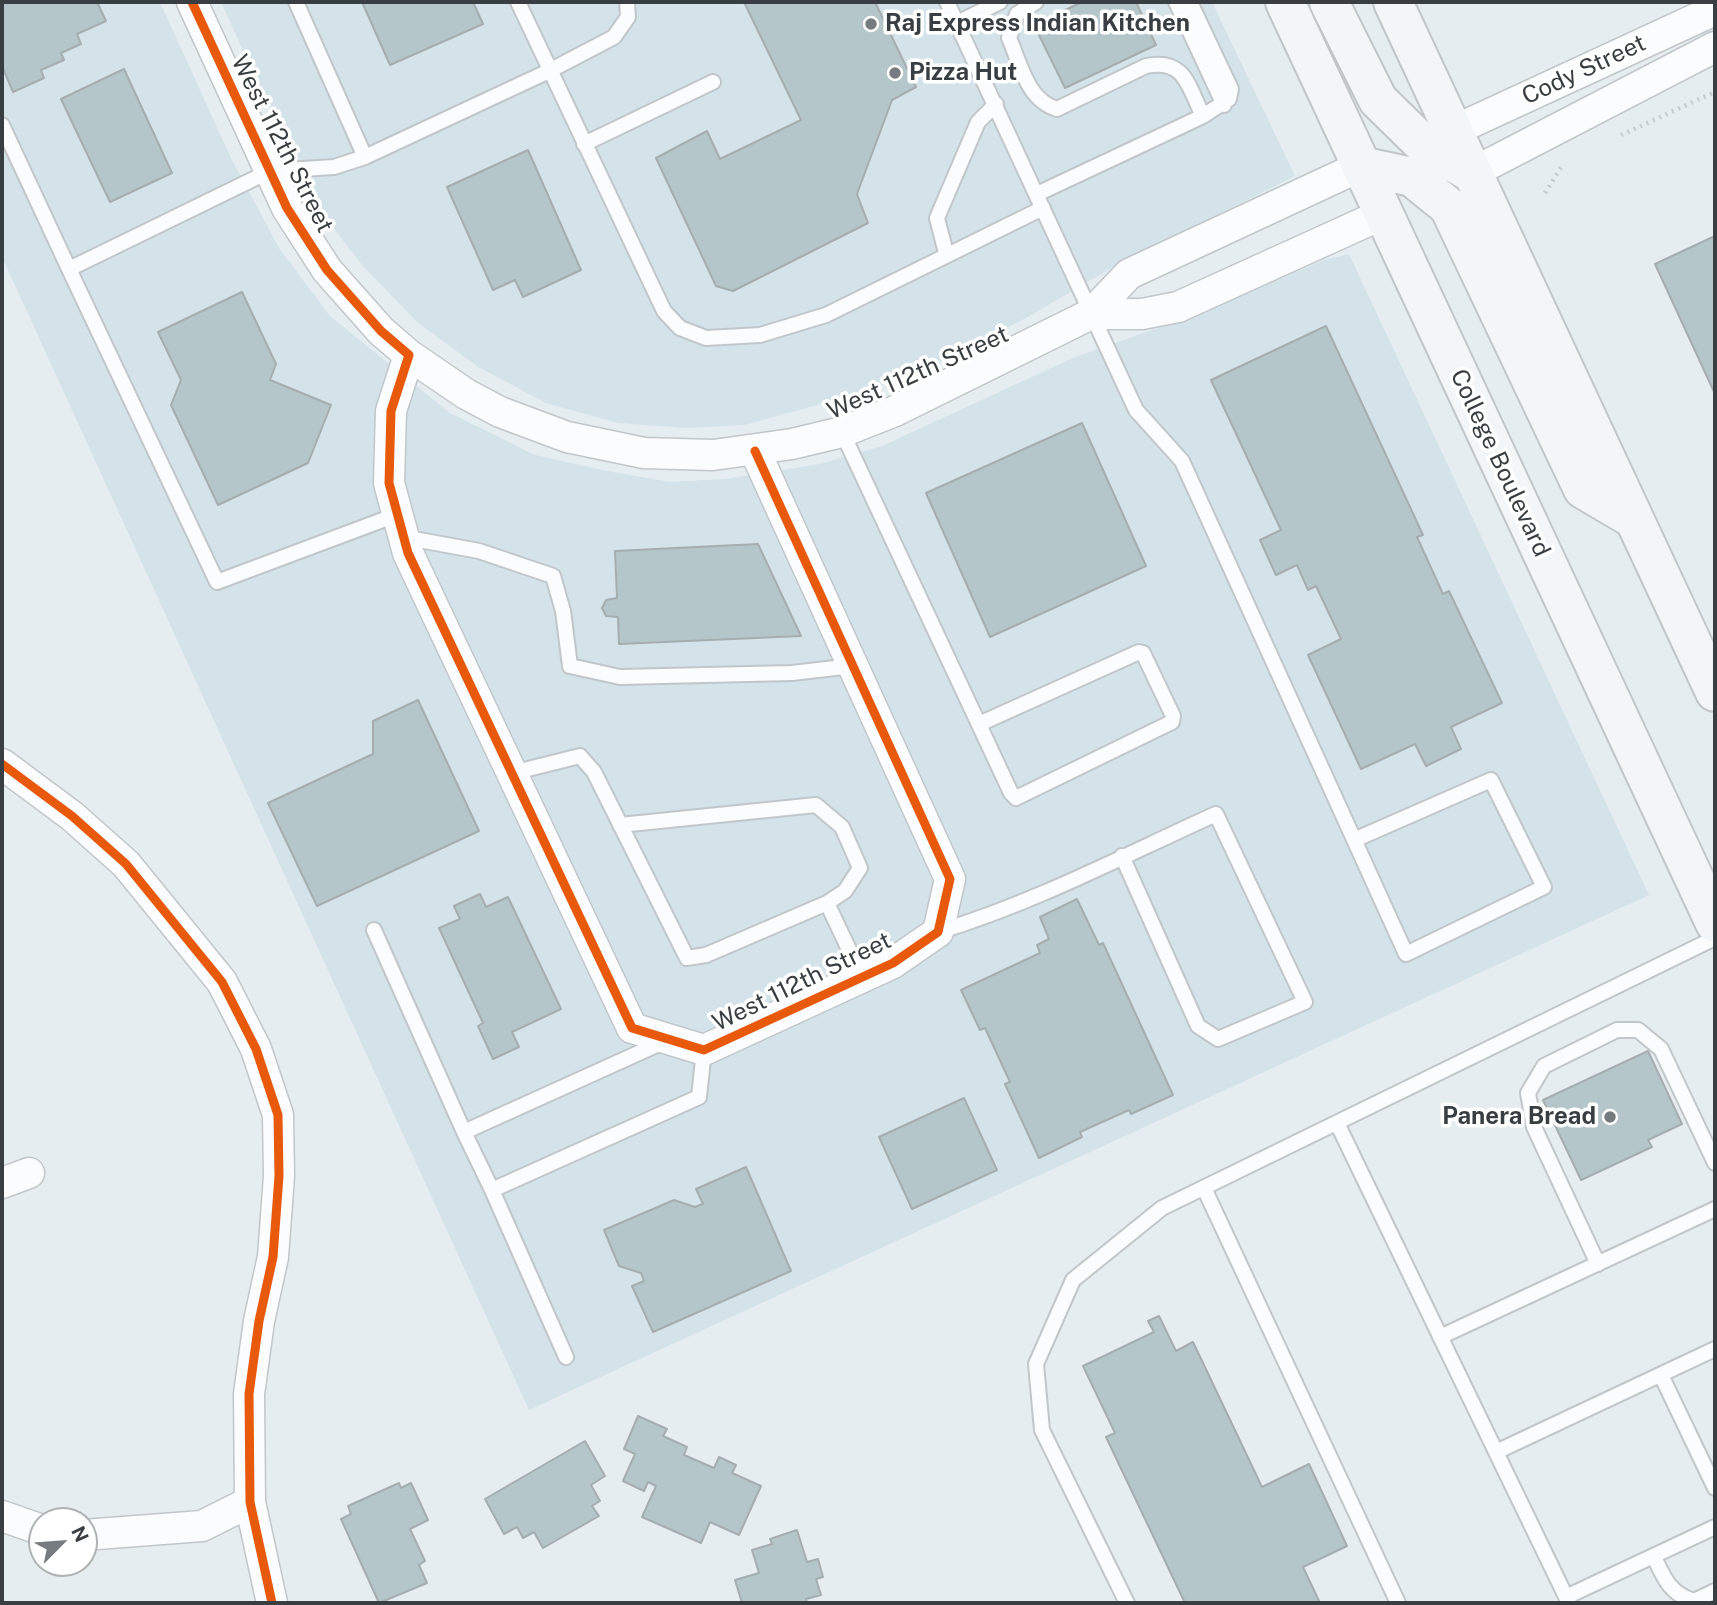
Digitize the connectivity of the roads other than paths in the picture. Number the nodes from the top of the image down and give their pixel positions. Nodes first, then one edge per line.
1 (191, 2) edge
2 (296, 2) edge
3 (518, 2) edge
4 (627, 2) edge
5 (947, 2) edge
6 (1000, 2) edge
7 (1036, 2) edge
8 (1176, 2) edge
9 (1190, 2) edge
10 (1284, 2) edge
11 (1329, 2) edge
12 (1393, 2) edge
13 (1715, 9) edge
14 (957, 23) junction
15 (1715, 47) edge
16 (549, 71) junction
17 (713, 82) dead end
18 (996, 104) junction
19 (1224, 105) junction
20 (1203, 116) junction
21 (2, 125) edge
22 (1453, 131) junction
23 (584, 144) junction
24 (365, 157) junction
25 (1361, 166) junction
26 (270, 170) junction
27 (1472, 173) junction
28 (1040, 201) junction
29 (1383, 214) junction
30 (946, 253) junction
31 (69, 270) junction
32 (1091, 314) junction
33 (409, 355) junction
34 (842, 432) junction
35 (755, 451) junction
36 (1634, 519) junction
37 (399, 526) junction
38 (852, 666) junction
39 (1711, 673) edge
40 (979, 724) junction
41 (2, 764) edge
42 (512, 773) junction
43 (620, 825) junction
44 (1354, 840) junction
45 (1122, 856) junction
46 (827, 903) junction
47 (1715, 923) edge
48 (374, 930) dead end
49 (938, 932) junction
50 (1715, 939) edge
51 (862, 977) junction
52 (667, 1040) junction
53 (704, 1050) junction
54 (1337, 1123) junction
55 (464, 1132) junction
56 (1715, 1163) edge
57 (1204, 1188) junction
58 (492, 1190) junction
59 (1715, 1209) edge
60 (1598, 1264) junction
61 (1440, 1337) junction
62 (1715, 1349) edge
63 (566, 1357) dead end
64 (1661, 1375) junction
65 (1496, 1452) junction
66 (1715, 1488) edge
67 (250, 1502) junction
68 (2, 1516) edge
69 (28, 1525) edge
70 (1715, 1527) edge
71 (98, 1534) edge
72 (1654, 1557) junction
73 (1715, 1591) edge
74 (1567, 1600) edge
75 (272, 1603) edge
76 (1127, 1603) edge
77 (1398, 1603) edge

1 - 26 street, West 112th Street
2 - 24 lane
3 - 16 lane
4 - 16 lane
5 - 14 lane
6 - 14 lane
7 - 20 lane
8 - 19 lane
9 - 19 lane
10 - 25 main road, College Boulevard
11 - 27 main road
12 - 22 main road
13 - 22 street, Cody Street
14 - 18 lane
15 - 27 street, Cody Street
16 - 23 lane
16 - 24 lane
17 - 23 lane
18 - 28 lane
18 - 30 lane
19 - 20 lane
20 - 28 lane
21 - 31 lane
22 - 27 main road
23 - 30 lane
24 - 26 lane
25 - 29 main road, College Boulevard
25 - 32 street, West 112th Street
25 - 36 main road
26 - 31 lane
26 - 33 street, West 112th Street
27 - 36 main road
28 - 30 lane
28 - 32 lane
29 - 32 street, West 112th Street
29 - 47 main road, College Boulevard
31 - 37 lane
32 - 34 street, West 112th Street
32 - 44 lane
33 - 35 street, West 112th Street
33 - 37 street, West 112th Street
34 - 35 street, West 112th Street
34 - 40 lane
35 - 38 street
36 - 39 main road
37 - 38 lane
37 - 42 street, West 112th Street
38 - 49 street
40 - 40 lane
41 - 67 street
42 - 43 lane
42 - 52 street, West 112th Street
43 - 46 lane
43 - 46 lane
44 - 44 lane
45 - 45 lane
45 - 49 lane
46 - 51 lane
48 - 55 lane
49 - 51 street, West 112th Street
50 - 54 lane
51 - 53 street, West 112th Street
52 - 53 street, West 112th Street
52 - 55 lane
53 - 58 lane
54 - 57 lane
54 - 61 lane
55 - 58 lane
56 - 60 lane
57 - 76 lane
57 - 77 lane
58 - 63 lane
59 - 60 lane
60 - 61 lane
61 - 65 lane
62 - 64 lane
64 - 65 lane
64 - 66 lane
65 - 74 lane
67 - 71 street
67 - 75 street
68 - 69 street
70 - 72 lane
72 - 73 lane
72 - 74 lane

